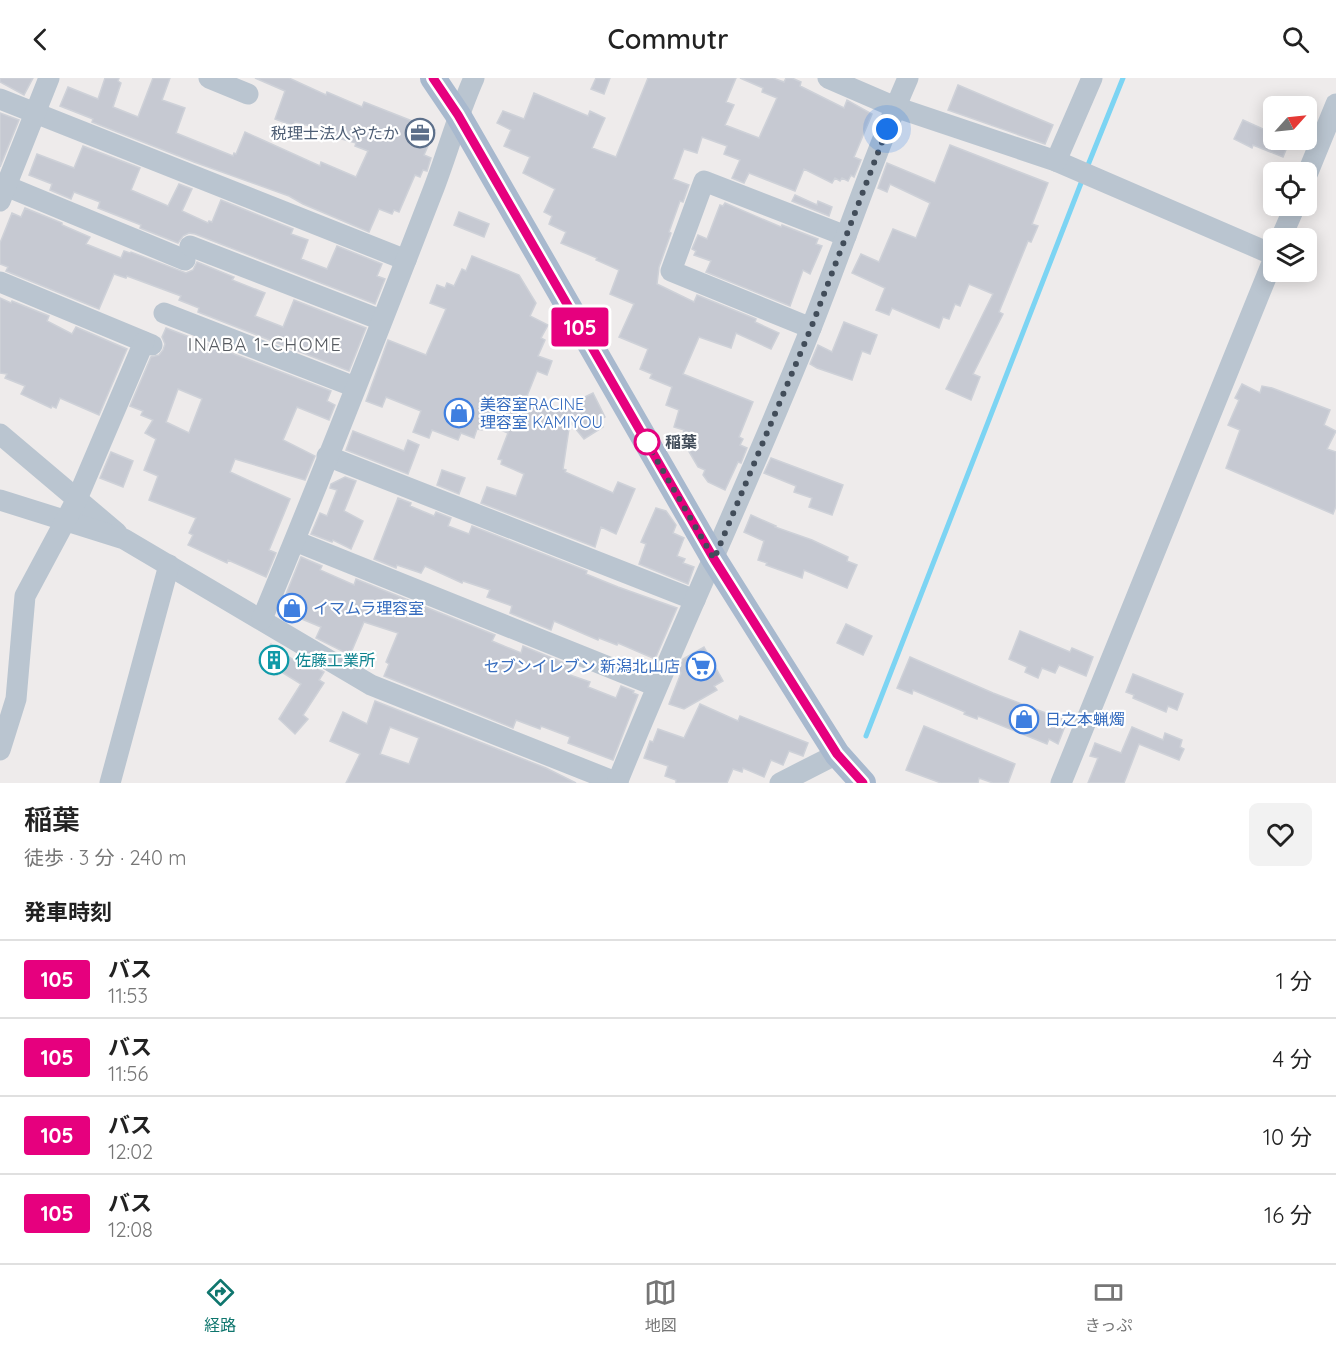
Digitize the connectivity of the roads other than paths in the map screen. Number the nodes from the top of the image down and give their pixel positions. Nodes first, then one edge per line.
1 (49, 78) edge
2 (209, 78) edge
3 (433, 78) edge
4 (474, 78) edge
5 (828, 78) edge
6 (908, 78) edge
7 (1092, 78) edge
8 (248, 94) dead end
9 (0, 99) edge
10 (1336, 104) edge
11 (895, 107) junction
12 (36, 113) junction
13 (458, 115) junction
14 (1056, 161) junction
15 (1312, 162) edge
16 (4, 182) edge
17 (846, 236) junction
18 (1263, 251) edge
19 (406, 260) junction
20 (0, 282) edge
21 (1263, 282) edge
22 (164, 313) dead end
23 (381, 320) junction
24 (811, 328) junction
25 (355, 387) junction
26 (0, 434) edge
27 (327, 456) junction
28 (77, 499) junction
29 (0, 500) edge
30 (66, 520) junction
31 (124, 539) junction
32 (295, 541) junction
33 (714, 559) junction
34 (169, 565) junction
35 (695, 600) junction
36 (262, 619) junction
37 (656, 687) junction
38 (5, 720) edge
39 (0, 750) edge
40 (837, 754) junction
41 (111, 783) edge
42 (617, 783) edge
43 (780, 783) edge
44 (863, 783) edge
45 (1061, 783) edge

1 - 12 street
2 - 8 street
3 - 13 main road
4 - 13 street
5 - 11 street
6 - 11 street
7 - 14 street
9 - 12 street
10 - 15 street
11 - 14 street
11 - 17 street
12 - 16 street
12 - 19 street
13 - 19 street
13 - 33 main road
14 - 18 street
16 - 23 street
17 - 24 street
17 - 24 street
19 - 23 street
20 - 28 street
21 - 45 street
22 - 25 street
23 - 25 street
24 - 33 street
25 - 27 street
26 - 28 street
27 - 32 street
27 - 35 street
28 - 30 street
28 - 31 street
29 - 30 street
30 - 31 street
30 - 38 street
31 - 34 street
32 - 36 street
32 - 37 street
33 - 35 street
33 - 40 main road
34 - 36 street
34 - 41 street
35 - 37 street
36 - 42 street
37 - 42 street
38 - 39 street
40 - 43 street
40 - 44 main road

